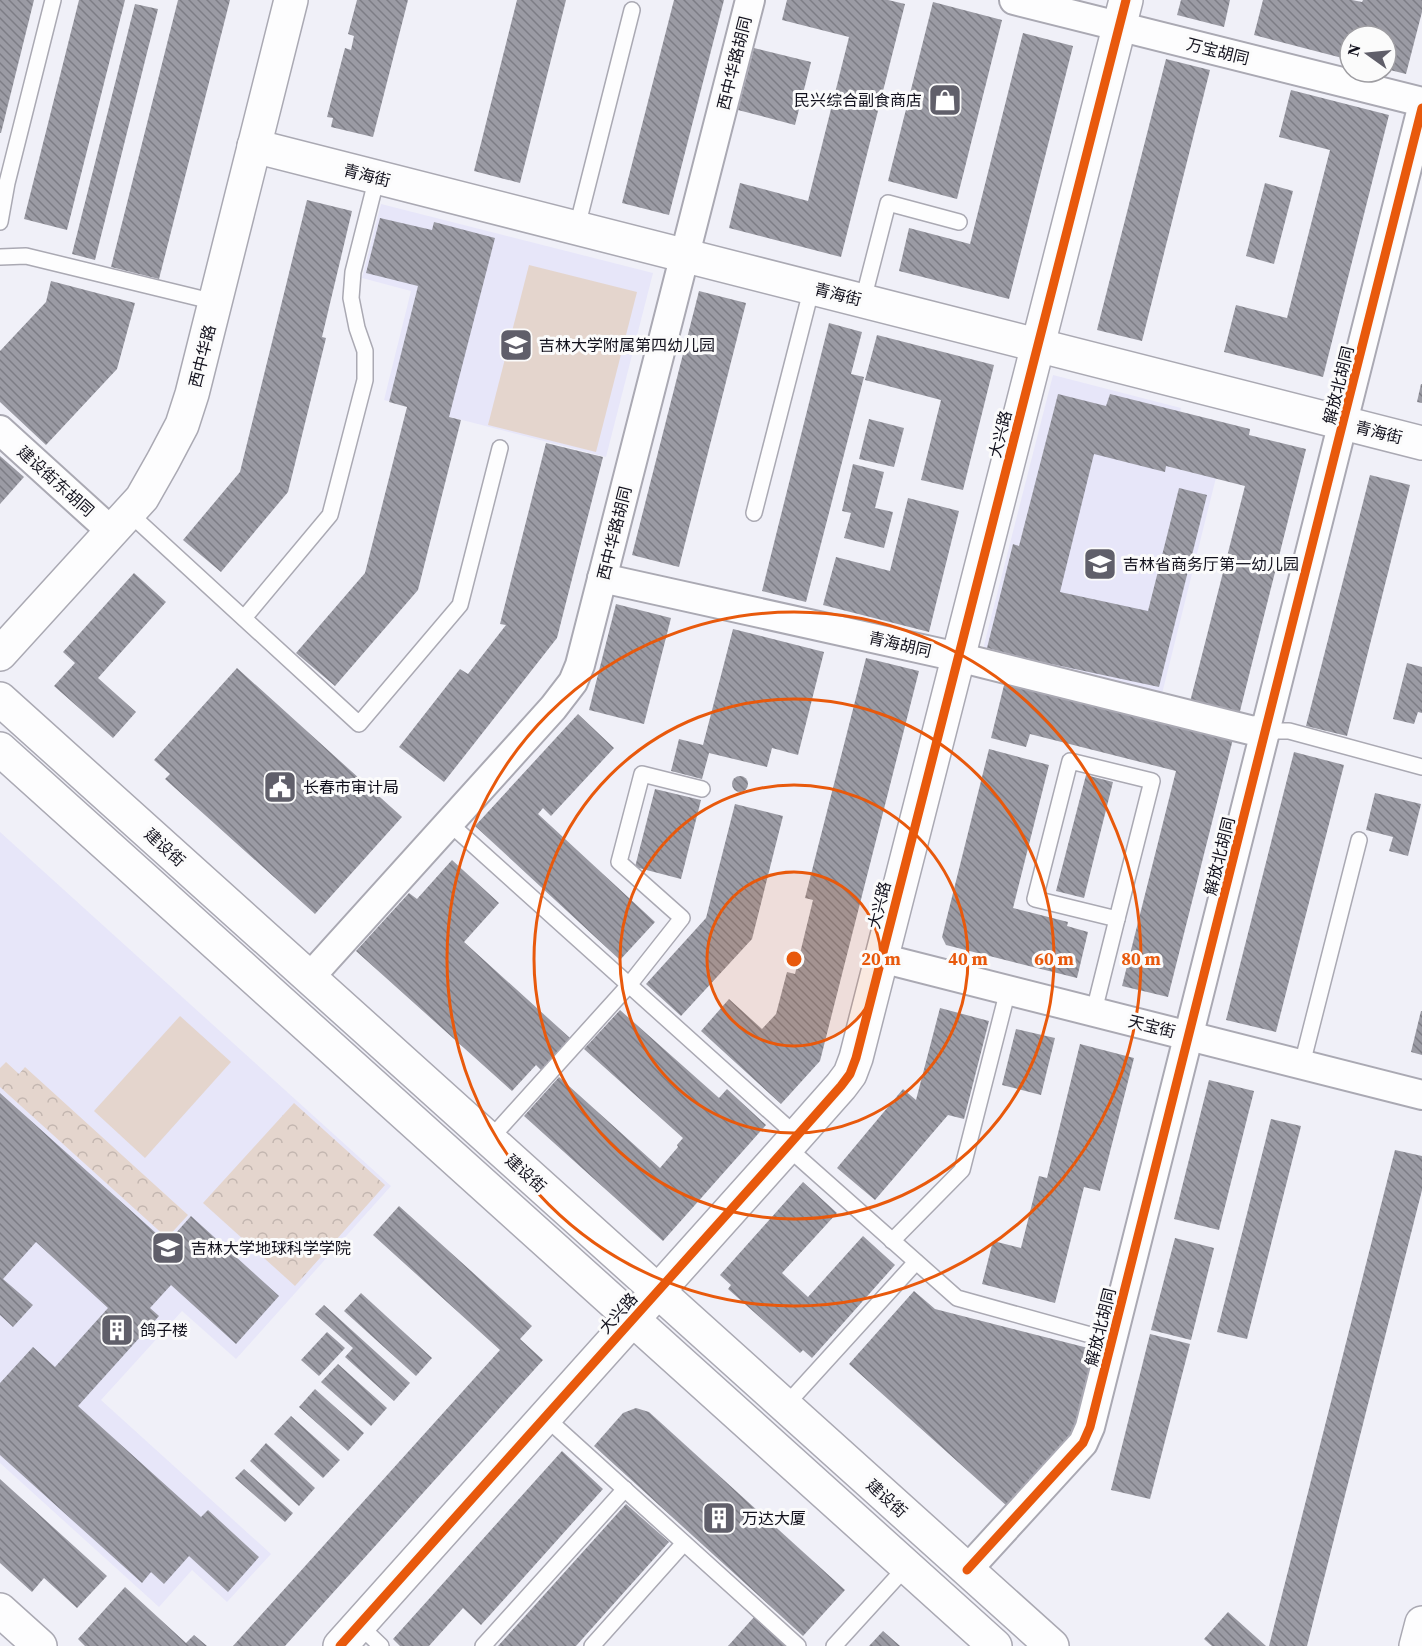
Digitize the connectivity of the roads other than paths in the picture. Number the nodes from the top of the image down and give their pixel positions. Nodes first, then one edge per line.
1 (53, 0) edge
2 (291, 0) edge
3 (750, 0) edge
4 (1014, 0) edge
5 (632, 10) dead end
6 (1123, 13) edge
7 (1422, 102) edge
8 (1422, 108) edge
9 (254, 146) junction
10 (377, 177) junction
11 (0, 222) edge
12 (959, 222) dead end
13 (577, 227) junction
14 (685, 255) junction
15 (0, 257) edge
16 (812, 287) junction
17 (863, 300) junction
18 (215, 302) junction
19 (1038, 345) junction
20 (1344, 423) junction
21 (0, 430) edge
22 (1422, 443) edge
23 (500, 448) dead end
24 (754, 513) dead end
25 (120, 522) junction
26 (602, 578) junction
27 (244, 618) junction
28 (0, 654) edge
29 (958, 657) junction
30 (0, 699) edge
31 (1266, 730) junction
32 (0, 749) edge
33 (1422, 767) edge
34 (702, 789) dead end
35 (449, 823) junction
36 (1359, 840) dead end
37 (1117, 920) junction
38 (881, 957) junction
39 (309, 978) junction
40 (629, 985) junction
41 (1008, 990) junction
42 (1094, 1011) junction
43 (1189, 1036) junction
44 (1302, 1064) junction
45 (1422, 1095) edge
46 (489, 1140) junction
47 (792, 1141) junction
48 (892, 1241) junction
49 (916, 1262) junction
50 (658, 1291) junction
51 (633, 1319) junction
52 (1112, 1341) junction
53 (785, 1406) junction
54 (545, 1417) junction
55 (625, 1489) junction
56 (684, 1543) junction
57 (907, 1566) junction
58 (968, 1570) junction
59 (0, 1610) edge
60 (1422, 1623) edge
61 (360, 1639) edge
62 (40, 1646) edge
63 (483, 1646) edge
64 (592, 1646) edge
65 (798, 1646) edge
66 (834, 1646) edge
67 (995, 1646) edge
68 (1052, 1646) edge
69 (1416, 1646) edge

1 - 11 lane
2 - 9 street, 西中华路
3 - 14 street, 西中华路胡同
4 - 6 street, 万宝胡同
5 - 13 lane
6 - 7 street, 万宝胡同
6 - 19 street, 大兴路
8 - 20 street, 解放北胡同
9 - 10 street, 青海街
9 - 18 street, 西中华路
10 - 13 street, 青海街
10 - 27 lane
12 - 17 lane
13 - 14 street, 青海街
14 - 16 street, 青海街
14 - 26 street, 西中华路胡同
15 - 18 lane
16 - 17 street, 青海街
16 - 24 lane
17 - 19 street, 青海街
18 - 25 street, 西中华路
19 - 20 street, 青海街
19 - 29 street, 大兴路
20 - 22 street, 青海街
20 - 31 street, 解放北胡同
21 - 25 street, 建设街东胡同
23 - 27 lane
25 - 27 lane
25 - 28 street, 西中华路
26 - 29 street, 青海胡同
26 - 35 street, 西中华路胡同
29 - 31 street, 青海胡同
29 - 38 street, 大兴路
30 - 39 street, 建设街
31 - 33 lane
31 - 43 street, 解放北胡同
32 - 51 street
34 - 40 lane
35 - 39 street, 西中华路胡同
35 - 40 lane
36 - 44 lane
37 - 37 lane
37 - 42 lane
38 - 41 street, 天宝街
38 - 47 street, 大兴路
39 - 46 street, 建设街
40 - 46 lane
40 - 47 lane
41 - 42 street, 天宝街
41 - 48 lane
42 - 43 street, 天宝街
43 - 44 street, 天宝街
43 - 52 street, 解放北胡同
44 - 45 street, 天宝街
46 - 50 street, 建设街
47 - 48 lane
47 - 50 street, 大兴路
48 - 49 lane
49 - 52 lane
49 - 53 lane
50 - 51 street, 大兴路
50 - 53 street, 建设街
51 - 54 street, 大兴路
51 - 57 street
52 - 58 street, 解放北胡同
53 - 58 street, 建设街
54 - 55 lane
54 - 61 street, 大兴路
55 - 56 lane
55 - 63 lane
56 - 64 lane
56 - 65 lane
57 - 66 lane
57 - 67 street
58 - 68 street, 建设街
59 - 62 street
60 - 69 street

